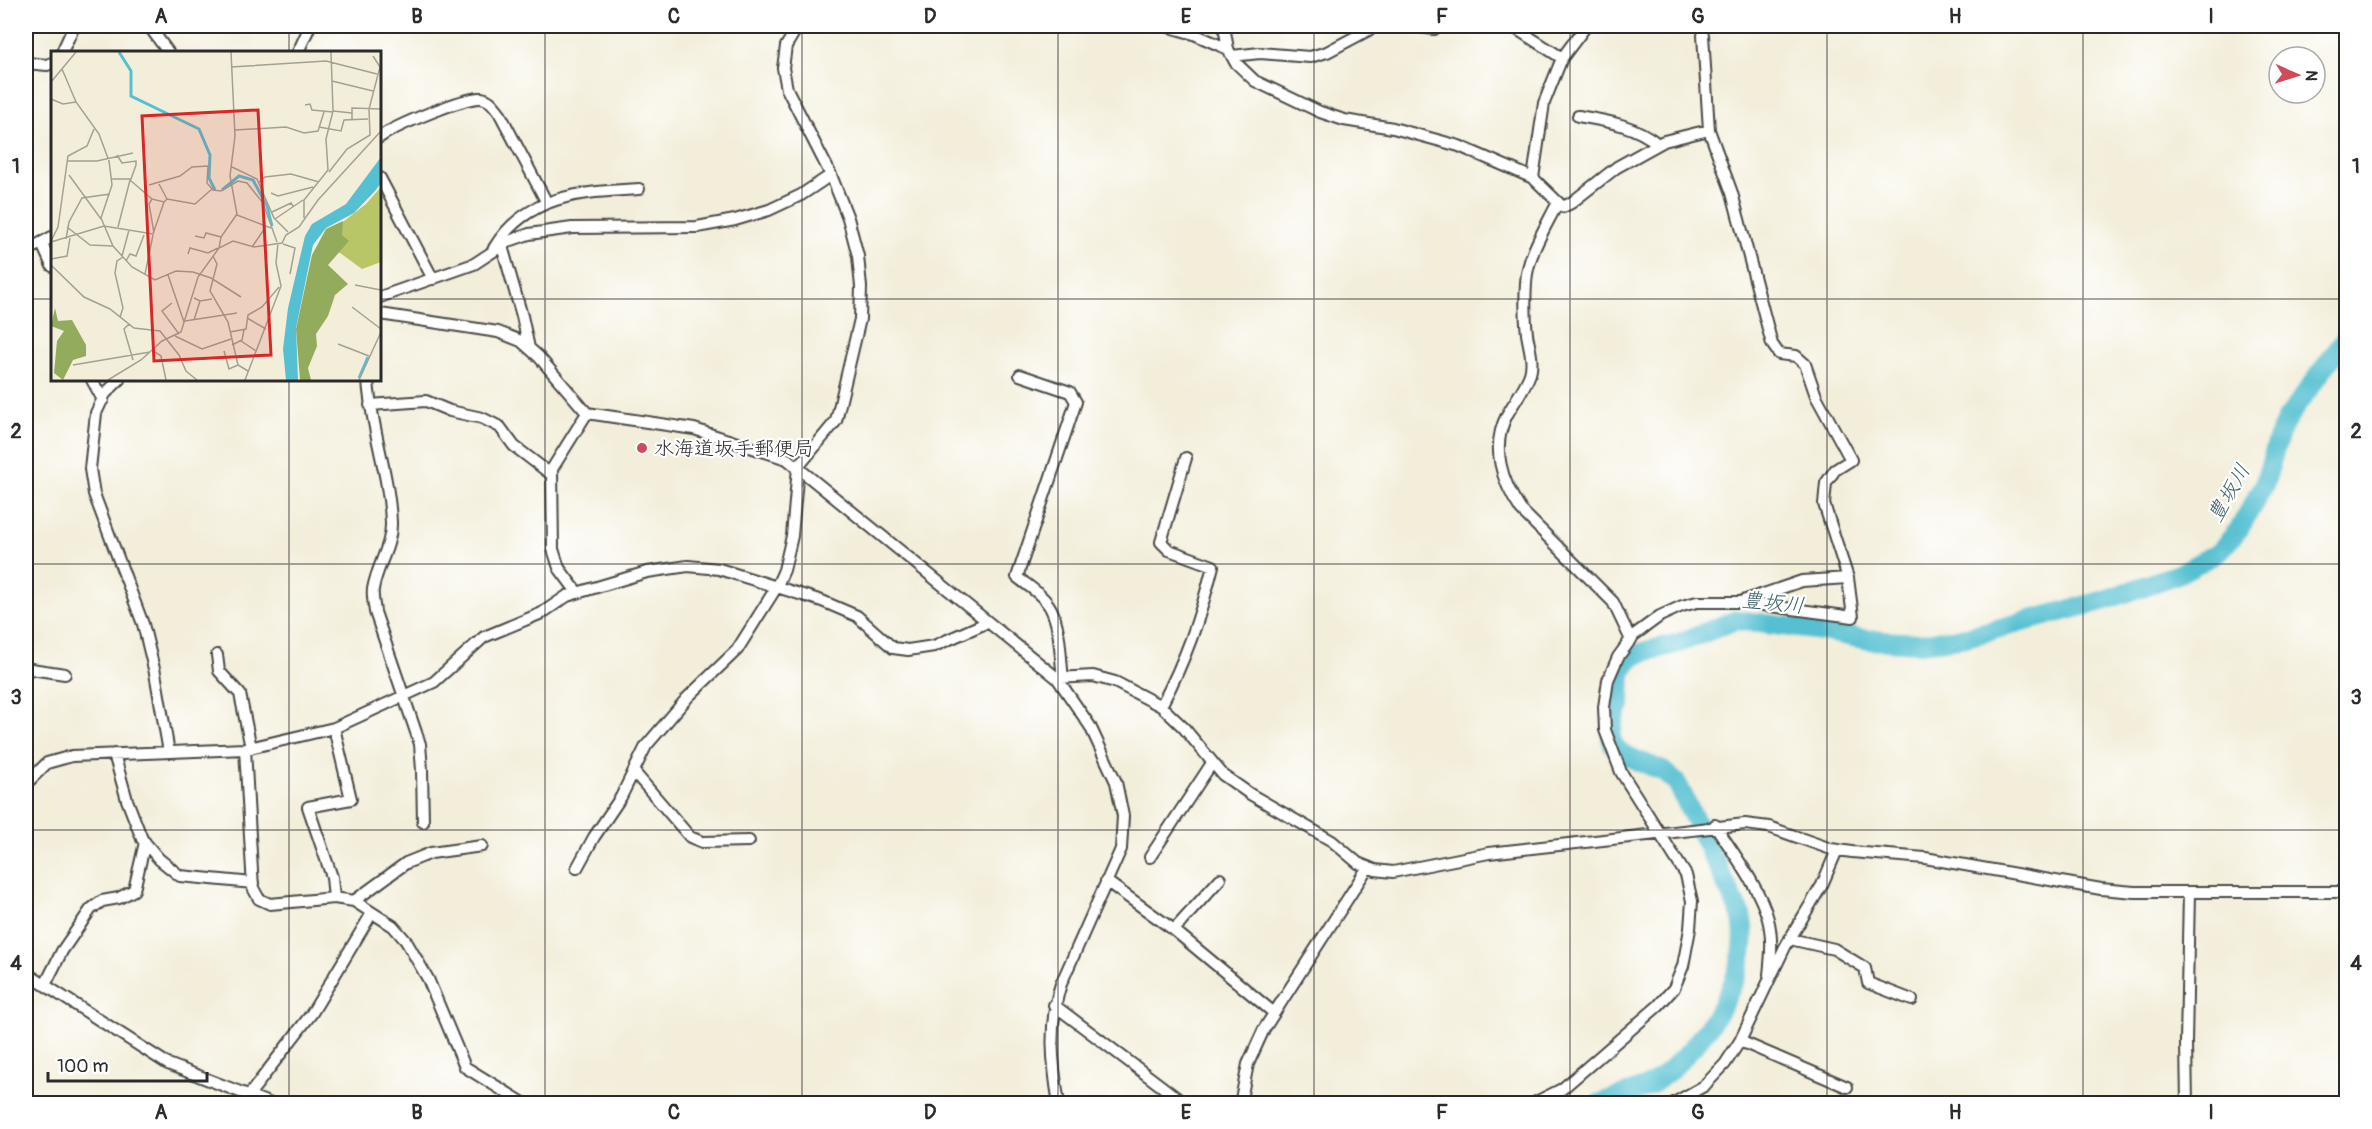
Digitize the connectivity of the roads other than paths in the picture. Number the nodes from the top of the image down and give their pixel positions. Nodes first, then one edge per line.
1 (74, 26) edge
2 (149, 26) edge
3 (310, 26) edge
4 (798, 26) edge
5 (1166, 26) edge
6 (1224, 26) edge
7 (1376, 26) edge
8 (1413, 26) edge
9 (1436, 26) edge
10 (1506, 26) edge
11 (1586, 26) edge
12 (1703, 35) dead end
13 (62, 51) edge
14 (167, 51) edge
15 (298, 51) edge
16 (1230, 52) junction
17 (1562, 58) junction
18 (26, 63) edge
19 (51, 64) edge
20 (1578, 116) dead end
21 (1708, 130) junction
22 (381, 136) edge
23 (1658, 144) junction
24 (831, 175) junction
25 (1533, 178) junction
26 (381, 180) edge
27 (639, 189) dead end
28 (547, 202) junction
29 (1558, 202) junction
30 (51, 238) edge
31 (42, 244) junction
32 (502, 246) junction
33 (26, 251) edge
34 (492, 252) junction
35 (51, 264) edge
36 (433, 279) junction
37 (381, 297) edge
38 (381, 314) edge
39 (529, 348) junction
40 (1020, 375) dead end
41 (93, 381) edge
42 (118, 381) edge
43 (368, 381) edge
44 (103, 399) junction
45 (370, 405) junction
46 (587, 414) junction
47 (1186, 458) dead end
48 (798, 467) junction
49 (552, 475) junction
50 (1848, 578) junction
51 (776, 588) junction
52 (577, 592) junction
53 (1740, 602) junction
54 (988, 622) junction
55 (1631, 640) junction
56 (217, 655) dead end
57 (26, 672) edge
58 (65, 674) dead end
59 (1060, 678) junction
60 (405, 697) junction
61 (1161, 706) junction
62 (334, 728) junction
63 (248, 749) junction
64 (169, 752) junction
65 (114, 754) junction
66 (1212, 763) junction
67 (634, 772) junction
68 (26, 784) edge
69 (423, 822) dead end
70 (1713, 826) junction
71 (1662, 832) junction
72 (748, 841) dead end
73 (145, 842) junction
74 (482, 846) dead end
75 (1837, 850) junction
76 (1150, 857) dead end
77 (1368, 867) junction
78 (577, 868) dead end
79 (1220, 879) dead end
80 (1106, 881) junction
81 (253, 884) junction
82 (2346, 892) edge
83 (2189, 893) junction
84 (334, 898) junction
85 (354, 901) junction
86 (372, 913) junction
87 (1174, 930) junction
88 (1790, 939) junction
89 (26, 973) edge
90 (1769, 981) junction
91 (45, 985) junction
92 (1912, 1000) dead end
93 (1054, 1005) junction
94 (1274, 1013) junction
95 (1740, 1041) junction
96 (1847, 1086) dead end
97 (249, 1095) junction
98 (271, 1104) edge
99 (525, 1104) edge
100 (1059, 1104) edge
101 (1185, 1104) edge
102 (1240, 1104) edge
103 (1532, 1104) edge
104 (1672, 1104) edge
105 (2187, 1104) edge

1 - 13 street
2 - 14 street
3 - 15 street
4 - 24 street
5 - 16 street
6 - 16 street
7 - 16 street
8 - 9 street
10 - 17 street
11 - 17 street
12 - 21 street
16 - 25 street
17 - 25 street
18 - 19 street
20 - 23 street
21 - 23 street
21 - 50 street
22 - 28 street
23 - 29 street
24 - 32 street
24 - 48 street
25 - 29 street
26 - 36 street
27 - 28 street
28 - 34 street
29 - 55 street
30 - 31 street
31 - 33 street
31 - 35 street
32 - 34 street
32 - 39 street
34 - 36 street
36 - 37 street
38 - 39 street
39 - 46 street
40 - 59 street
41 - 44 street
42 - 44 street
43 - 45 street
44 - 64 street
45 - 49 street
45 - 60 street
46 - 48 street
46 - 49 street
47 - 61 street
48 - 51 street
48 - 54 street
49 - 52 street
50 - 53 street
50 - 53 street
51 - 52 street
51 - 54 street
51 - 67 street
52 - 60 street
53 - 55 street
54 - 59 street
55 - 71 street
56 - 63 street
57 - 58 street
59 - 61 street
59 - 80 street
60 - 62 street
60 - 69 street
61 - 66 street
62 - 63 street
62 - 84 street
63 - 64 street
63 - 81 street
64 - 65 street
65 - 68 street
65 - 73 street
66 - 76 street
66 - 77 street
67 - 72 street
67 - 78 street
70 - 71 street
70 - 75 street
70 - 90 street
71 - 77 street
71 - 103 street
73 - 81 street
73 - 91 street
74 - 85 street
75 - 83 street
75 - 88 street
77 - 94 street
79 - 87 street
80 - 87 street
80 - 93 street
81 - 84 street
82 - 83 street
83 - 105 street
84 - 85 street
85 - 86 street
86 - 97 street
86 - 99 street
87 - 94 street
88 - 90 street
88 - 92 street
89 - 91 street
90 - 95 street
91 - 97 street
93 - 100 street
93 - 101 street
94 - 102 street
95 - 96 street
95 - 104 street
97 - 98 street

